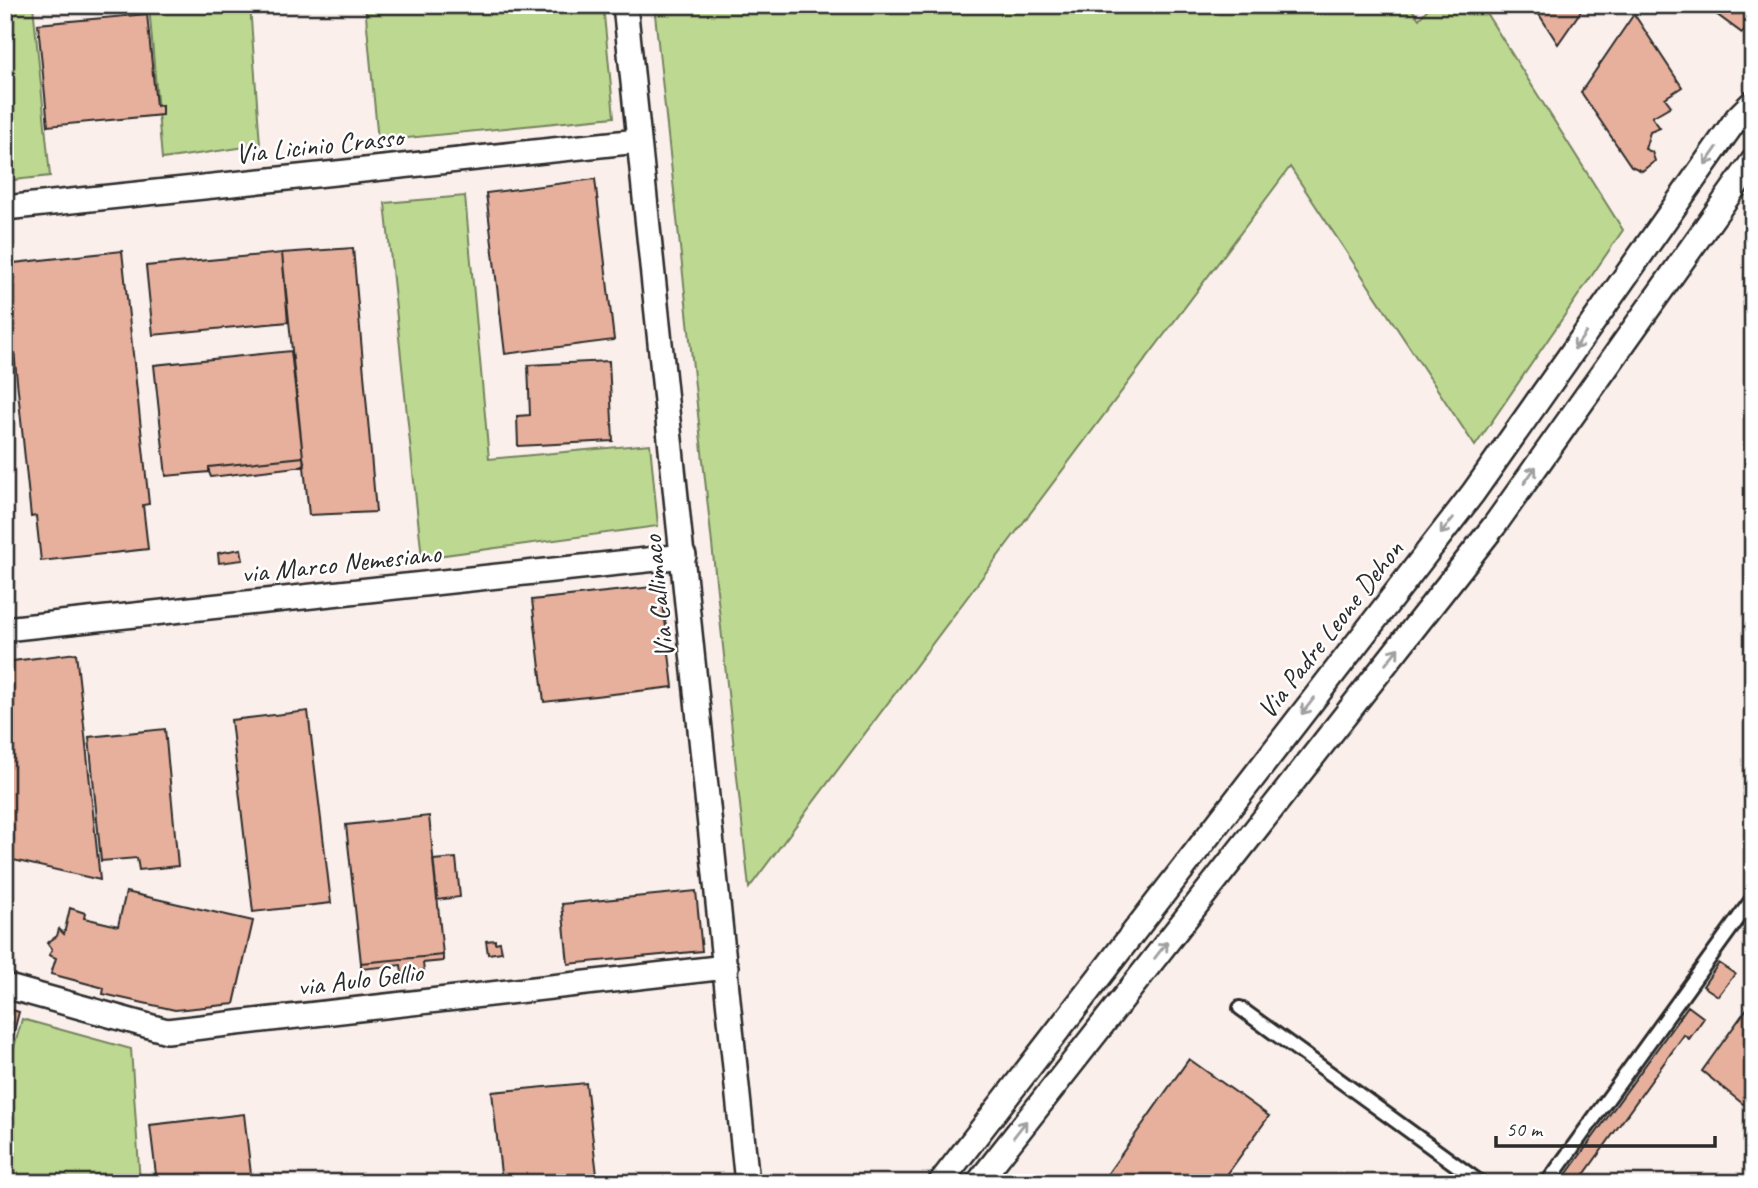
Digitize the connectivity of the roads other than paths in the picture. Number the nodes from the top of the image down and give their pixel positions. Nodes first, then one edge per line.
1 (625, 5) edge
2 (1753, 102) edge
3 (638, 141) junction
4 (1753, 161) edge
5 (5, 208) edge
6 (684, 556) junction
7 (5, 629) edge
8 (1753, 898) edge
9 (726, 967) junction
10 (5, 986) edge
11 (1240, 1008) dead end
12 (747, 1183) edge
13 (940, 1183) edge
14 (978, 1183) edge
15 (1480, 1183) edge
16 (1547, 1183) edge

1 - 3 street, Via Callimaco
2 -> 13 street, Via Padre Leone Dehon
3 - 5 street, Via Licinio Crasso
3 - 6 street, Via Callimaco
14 -> 4 street
6 - 7 street, via Marco Nemesiano
6 - 9 street, Via Callimaco
8 - 16 lane
9 - 10 street, via Aulo Gellio
9 - 12 street, Via Callimaco
11 - 15 lane

